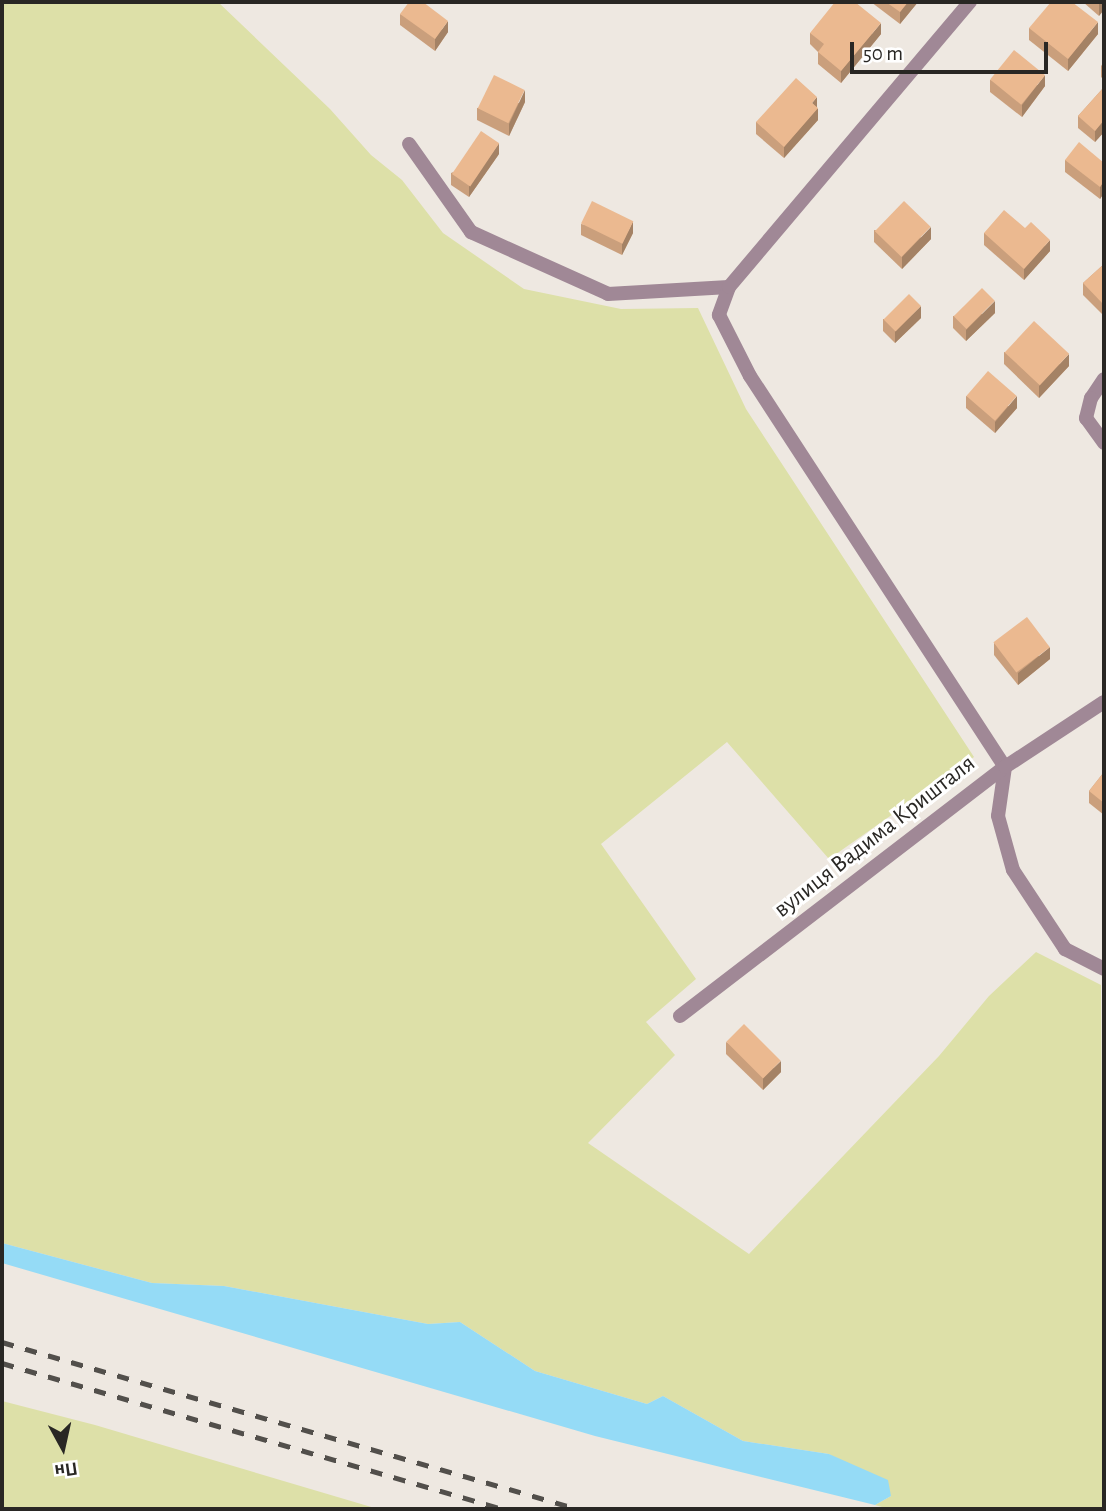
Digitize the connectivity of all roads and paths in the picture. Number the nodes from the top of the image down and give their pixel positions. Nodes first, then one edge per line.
1 (970, 2) edge
2 (409, 144) dead end
3 (729, 286) junction
4 (1104, 379) edge
5 (1104, 443) edge
6 (1104, 702) edge
7 (1005, 767) junction
8 (1104, 968) edge
9 (680, 1016) dead end

1 - 3 street
2 - 3 street
3 - 7 street
4 - 5 street
6 - 7 street, вулиця Вадима Кришталя
7 - 8 street
7 - 9 street, вулиця Вадима Кришталя

